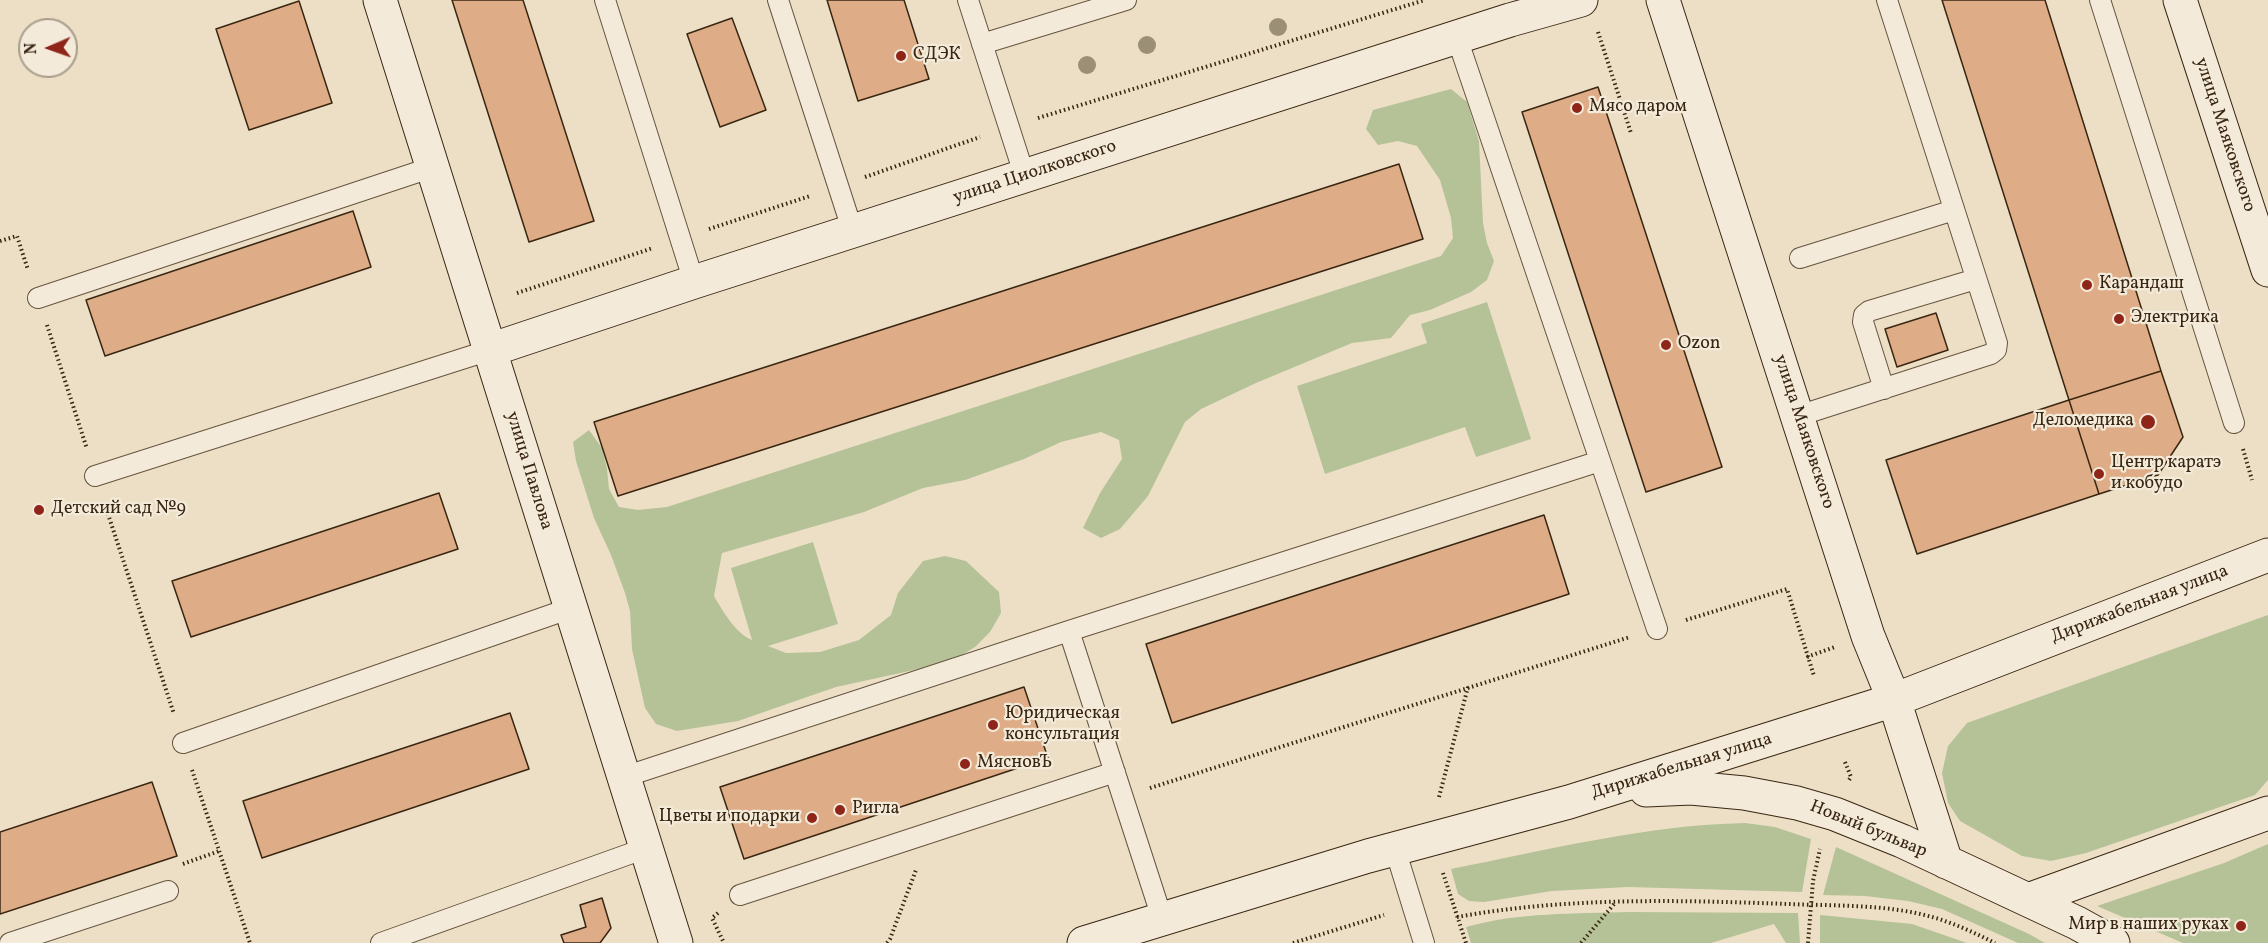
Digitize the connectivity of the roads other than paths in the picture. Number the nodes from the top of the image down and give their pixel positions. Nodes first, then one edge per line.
1 (380, 0) edge
2 (605, 0) edge
3 (778, 0) edge
4 (968, 0) edge
5 (1126, 0) edge
6 (1581, 0) edge
7 (1663, 0) edge
8 (1887, 0) edge
9 (2100, 0) edge
10 (2180, 0) edge
11 (1457, 38) junction
12 (982, 44) junction
13 (433, 166) junction
14 (1024, 177) junction
15 (1954, 210) junction
16 (853, 232) junction
17 (1800, 258) dead end
18 (2268, 270) edge
19 (1976, 279) junction
20 (694, 282) junction
21 (38, 298) road end
22 (490, 350) junction
23 (1884, 389) junction
24 (1798, 417) junction
25 (2234, 423) dead end
26 (1600, 461) junction
27 (95, 476) road end
28 (2268, 555) edge
29 (571, 608) junction
30 (1657, 629) dead end
31 (1069, 631) junction
32 (1894, 700) junction
33 (183, 743) road end
34 (1115, 771) junction
35 (624, 777) junction
36 (1569, 802) junction
37 (2268, 813) edge
38 (646, 848) junction
39 (1395, 849) junction
40 (1946, 862) junction
41 (168, 891) dead end
42 (740, 895) dead end
43 (2028, 900) junction
44 (1162, 918) junction
45 (10, 943) edge
46 (381, 943) edge
47 (676, 943) edge
48 (1084, 943) edge
49 (1424, 943) edge
50 (2113, 943) edge

1 - 13 main road, улица Павлова
2 - 20 lane
3 - 16 lane
4 - 12 lane
5 - 12 lane
6 - 11 main road, улица Циолковского
7 - 24 main road, улица Маяковского
8 - 15 lane
9 - 25 lane
10 - 18 main road, улица Маяковского
11 - 14 main road, улица Циолковского
11 - 26 lane
12 - 14 lane
13 - 21 lane
13 - 22 main road, улица Павлова
14 - 16 main road, улица Циолковского
15 - 17 lane
15 - 19 lane
16 - 20 main road, улица Циолковского
19 - 23 lane
19 - 23 lane
20 - 22 main road, улица Циолковского
22 - 27 lane
22 - 29 main road, улица Павлова
23 - 24 lane
24 - 32 main road, улица Маяковского
26 - 30 lane
26 - 31 lane
28 - 32 main road, Дирижабельная улица
29 - 33 lane
29 - 35 main road, улица Павлова
31 - 34 lane
31 - 35 lane
32 - 36 main road, Дирижабельная улица
32 - 40 main road, улица Маяковского
34 - 42 lane
34 - 44 lane
35 - 38 main road, улица Павлова
36 - 39 main road, Дирижабельная улица
36 - 40 main road, Новый бульвар
37 - 43 main road
38 - 46 lane
38 - 47 main road, улица Павлова
39 - 44 main road, Дирижабельная улица
39 - 49 lane
40 - 43 main road, Новый бульвар
41 - 45 lane
43 - 50 main road, Новый бульвар
44 - 48 main road, Дирижабельная улица

